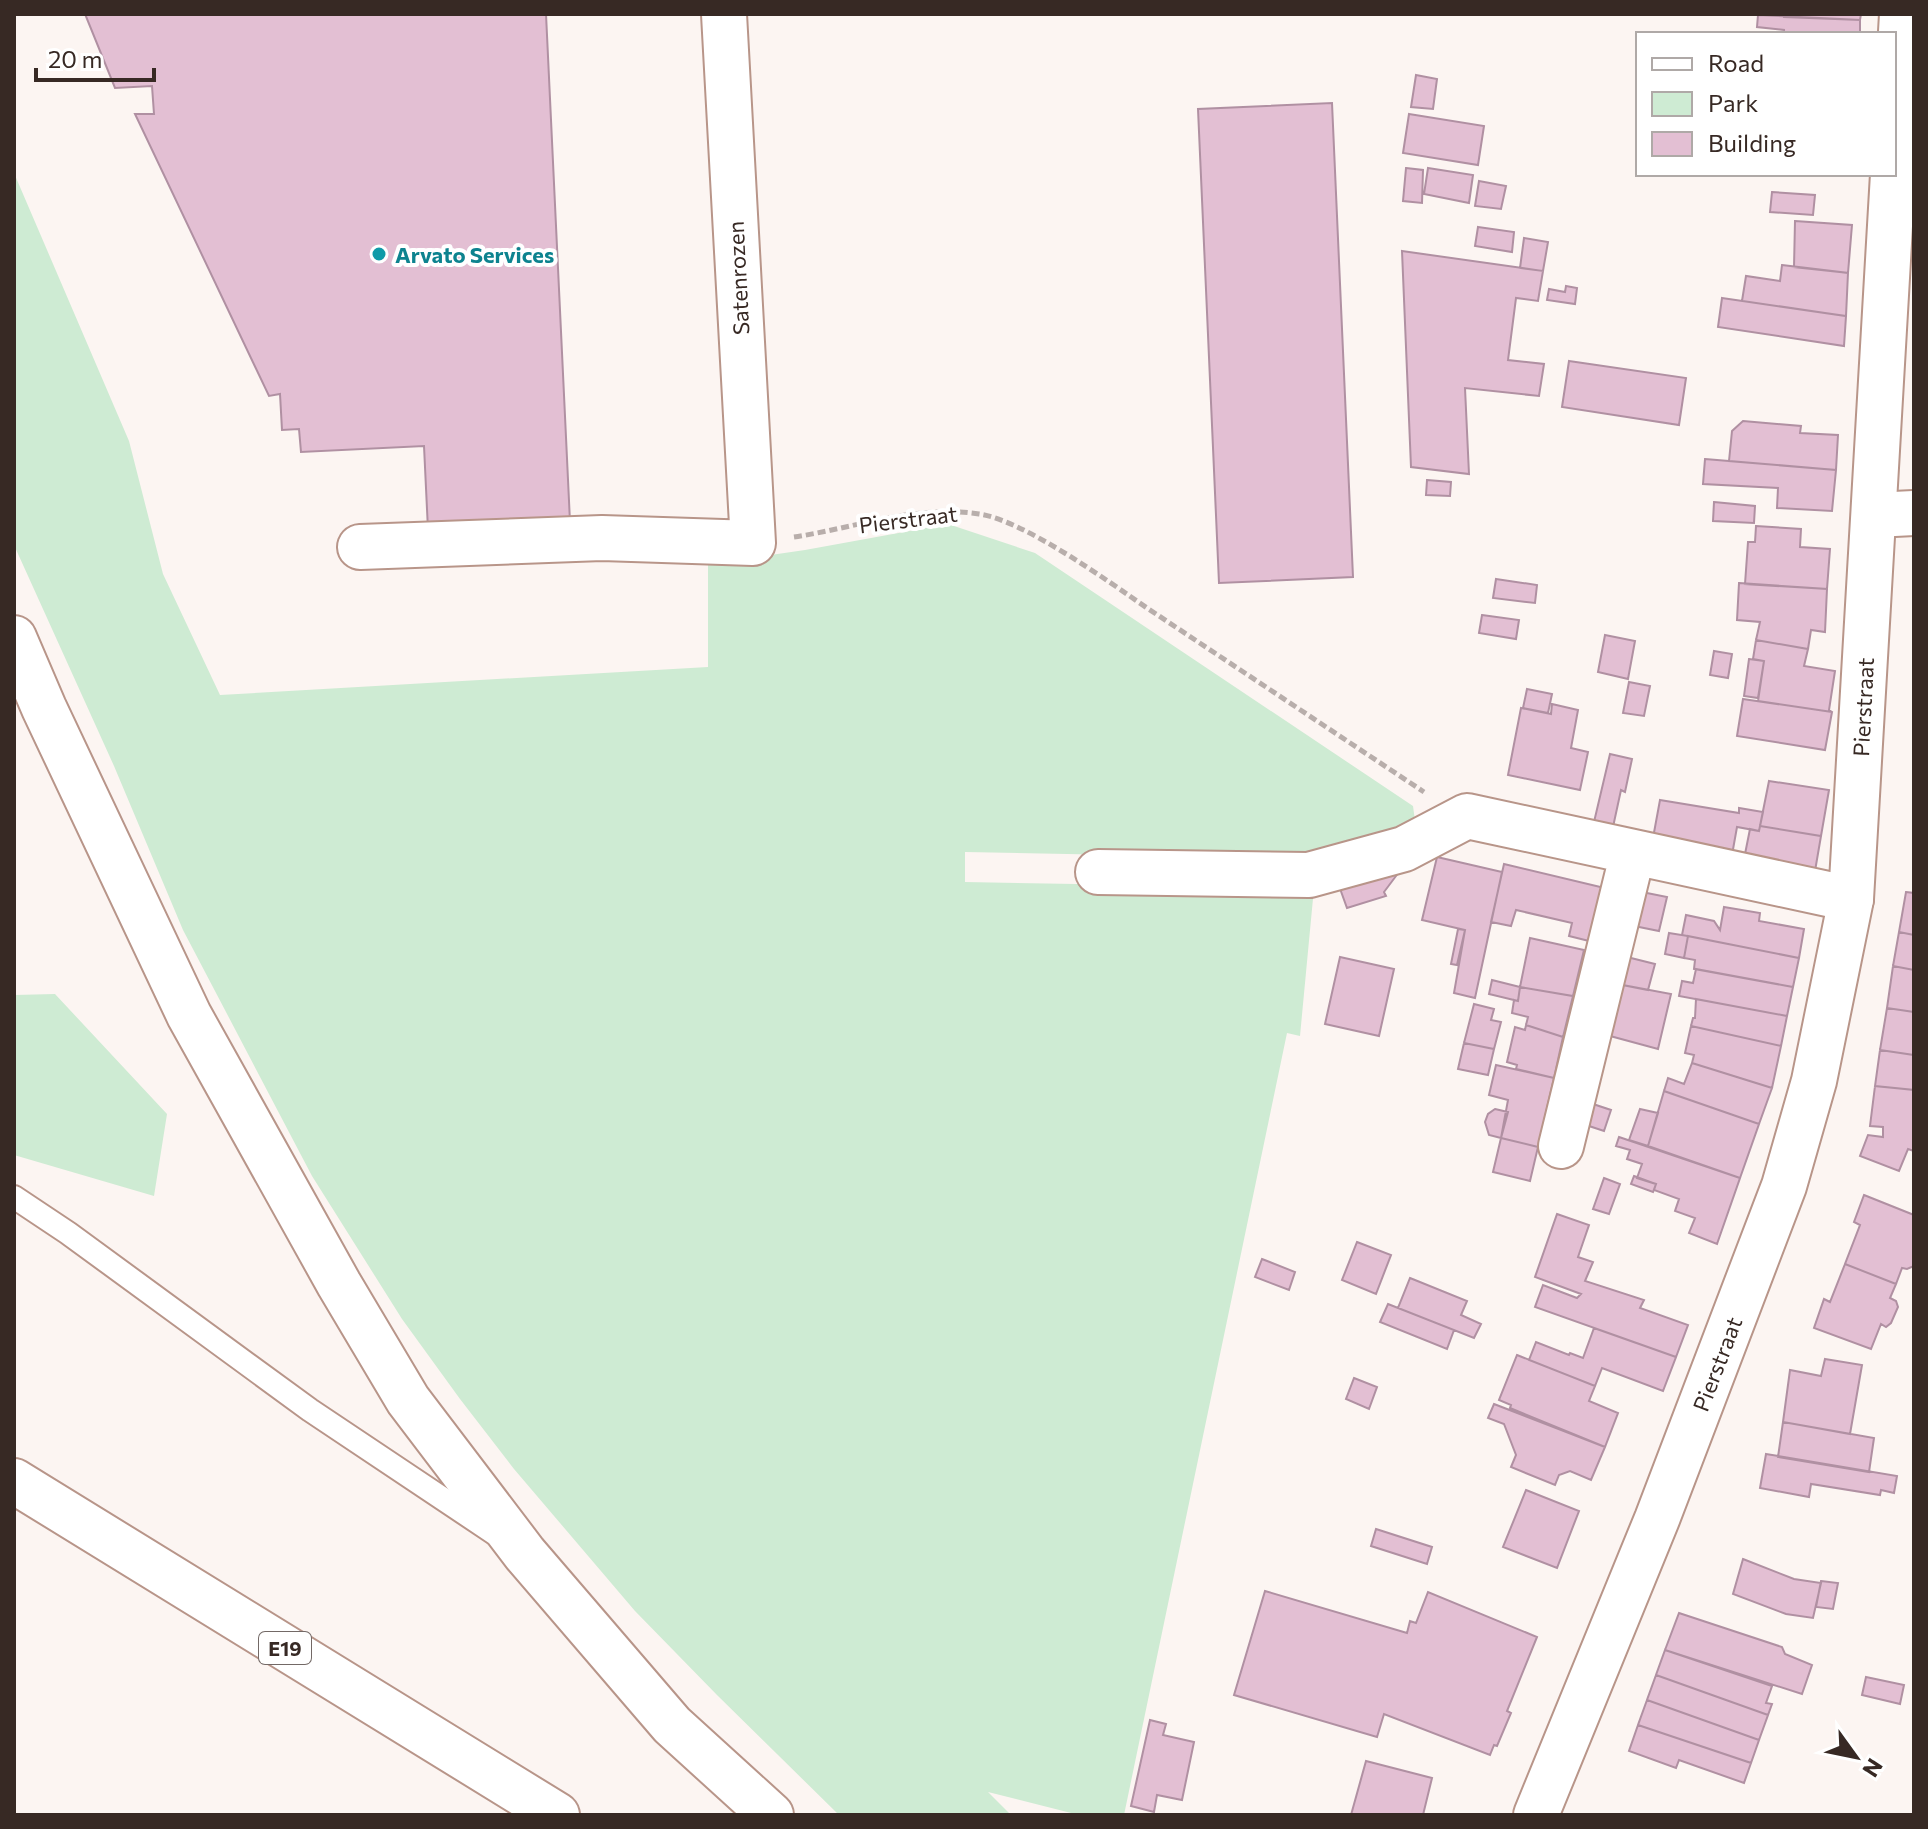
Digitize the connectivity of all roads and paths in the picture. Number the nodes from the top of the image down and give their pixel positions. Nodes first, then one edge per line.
1 (724, 14) edge
2 (1902, 14) edge
3 (1896, 120) edge
4 (1893, 176) edge
5 (1894, 514) edge
6 (753, 543) junction
7 (360, 547) dead end
8 (14, 638) edge
9 (1467, 816) junction
10 (1633, 852) junction
11 (1098, 872) dead end
12 (1851, 899) junction
13 (1561, 1146) dead end
14 (14, 1197) edge
15 (14, 1481) edge
16 (525, 1554) junction
17 (557, 1815) edge
18 (771, 1815) edge
19 (1536, 1815) edge

1 - 6 main road, Satenrozen
2 - 3 main road
4 - 5 main road, Pierstraat
5 - 12 main road, Pierstraat
6 - 7 main road
6 - 9 path, Pierstraat
8 - 16 main road
9 - 10 main road
9 - 11 main road
10 - 12 main road
10 - 13 main road
12 - 19 main road, Pierstraat
14 - 16 lane
15 - 17 main road, E19
16 - 18 main road

